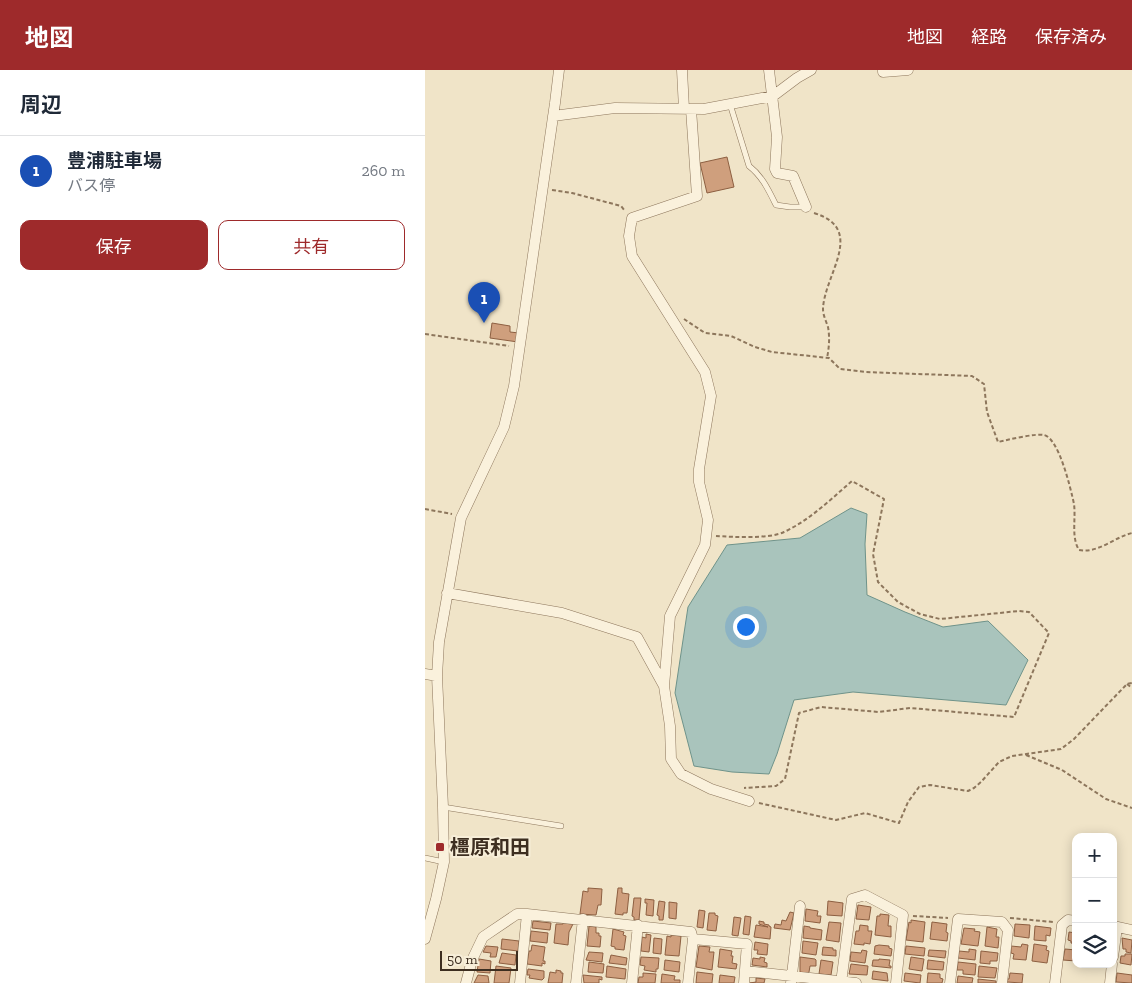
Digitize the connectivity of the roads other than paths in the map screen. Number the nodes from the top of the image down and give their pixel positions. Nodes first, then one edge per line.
1 (559, 70) edge
2 (682, 70) edge
3 (769, 70) edge
4 (811, 70) edge
5 (908, 70) edge
6 (881, 71) edge
7 (773, 96) junction
8 (730, 104) junction
9 (688, 109) junction
10 (553, 116) junction
11 (806, 207) joint
12 (447, 593) junction
13 (425, 674) edge
14 (437, 676) junction
15 (664, 686) junction
16 (749, 801) road end
17 (443, 807) junction
18 (561, 826) dead end
19 (425, 858) edge
20 (444, 862) junction
21 (800, 906) dead end
22 (527, 914) junction
23 (583, 919) junction
24 (1072, 920) edge
25 (638, 926) junction
26 (1117, 926) edge
27 (1132, 930) edge
28 (425, 939) edge
29 (693, 939) junction
30 (1112, 968) edge
31 (745, 971) junction
32 (792, 979) edge
33 (841, 982) edge
34 (466, 983) edge
35 (520, 983) edge
36 (576, 983) edge
37 (632, 983) edge
38 (688, 983) edge
39 (744, 983) edge
40 (856, 983) edge
41 (896, 983) edge
42 (950, 983) edge
43 (1002, 983) edge
44 (1055, 983) edge
45 (1110, 983) edge

1 - 10 street
2 - 9 street
3 - 7 street
4 - 7 street
5 - 6 street
7 - 8 street
7 - 11 street
8 - 9 street
8 - 11 lane
9 - 10 street
9 - 15 street
10 - 12 street
12 - 14 street
12 - 15 street
13 - 14 street
14 - 17 street
15 - 16 street
17 - 18 lane
17 - 20 street
19 - 20 lane
20 - 28 street
21 - 32 street
22 - 23 street
22 - 34 street
22 - 35 street
23 - 25 street
23 - 36 street
24 - 44 street
25 - 29 street
25 - 37 street
26 - 27 street
29 - 31 street
29 - 38 street
30 - 45 street
31 - 32 street
31 - 39 street
32 - 33 street
33 - 40 street
33 - 41 street
42 - 43 street

